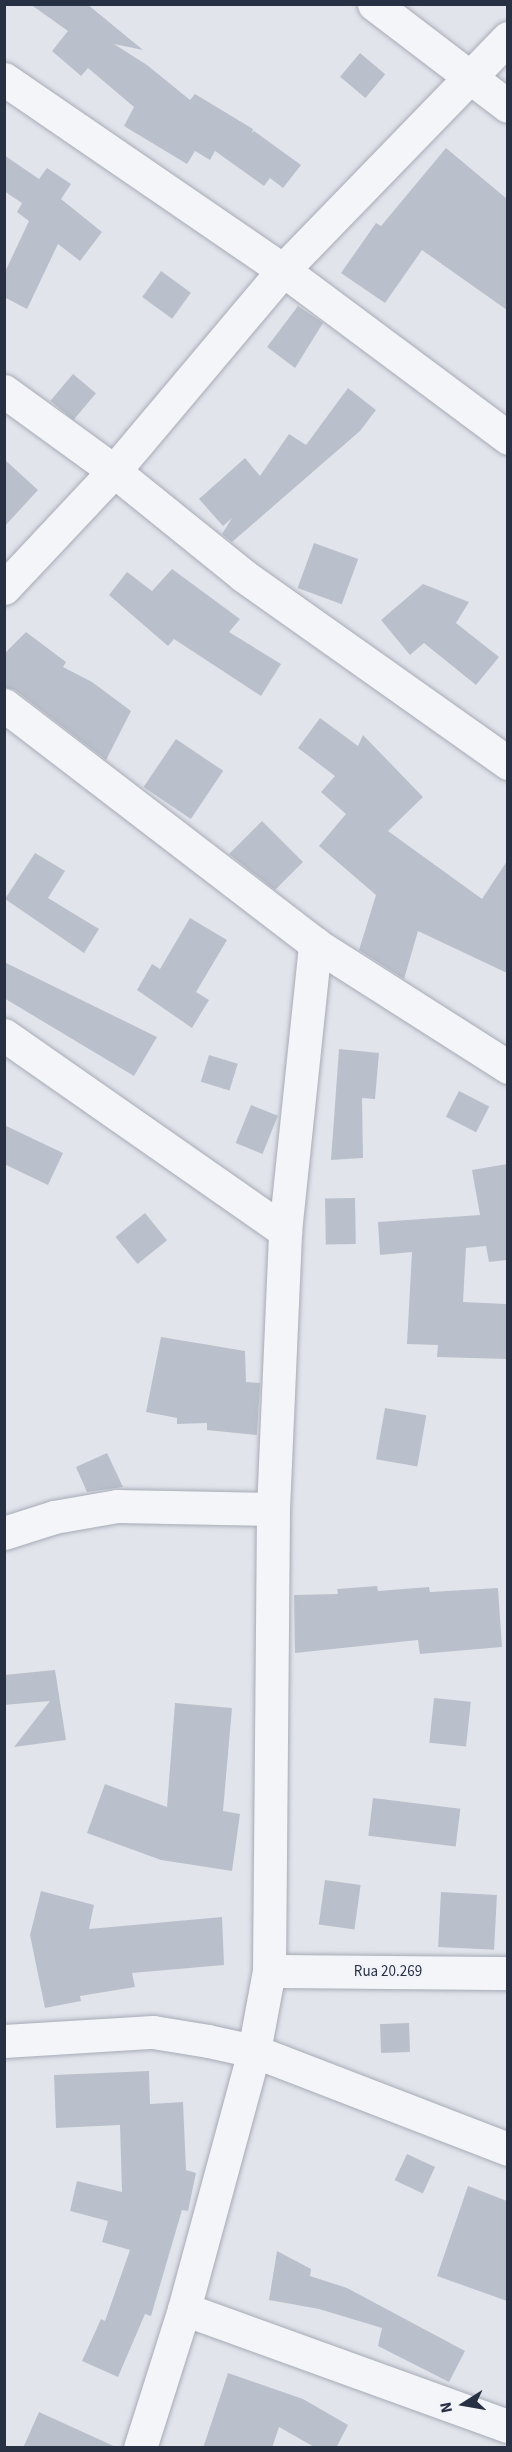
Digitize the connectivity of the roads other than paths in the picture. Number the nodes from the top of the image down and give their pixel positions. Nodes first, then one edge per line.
1 (374, 4) edge
2 (507, 38) edge
3 (4, 79) edge
4 (469, 79) junction
5 (507, 106) edge
6 (283, 270) junction
7 (4, 391) edge
8 (507, 438) edge
9 (114, 471) junction
10 (4, 588) edge
11 (4, 705) edge
12 (507, 763) edge
13 (315, 945) junction
14 (4, 1035) edge
15 (507, 1067) edge
16 (285, 1231) junction
17 (273, 1509) junction
18 (4, 1533) edge
19 (269, 1971) junction
20 (507, 1973) edge
21 (4, 2041) edge
22 (254, 2051) junction
23 (507, 2149) edge
24 (184, 2309) junction
25 (507, 2426) edge
26 (140, 2448) edge

1 - 4 street
2 - 4 street
3 - 6 street
4 - 5 street
4 - 6 street
6 - 8 street
6 - 9 street
7 - 9 street
9 - 10 street
9 - 12 street
11 - 13 street
13 - 15 street
13 - 16 street
14 - 16 street
16 - 17 street
17 - 18 street
17 - 19 street
19 - 20 street, Rua 20.269
19 - 22 street
21 - 22 street
22 - 23 street
22 - 24 street
24 - 25 street
24 - 26 street

